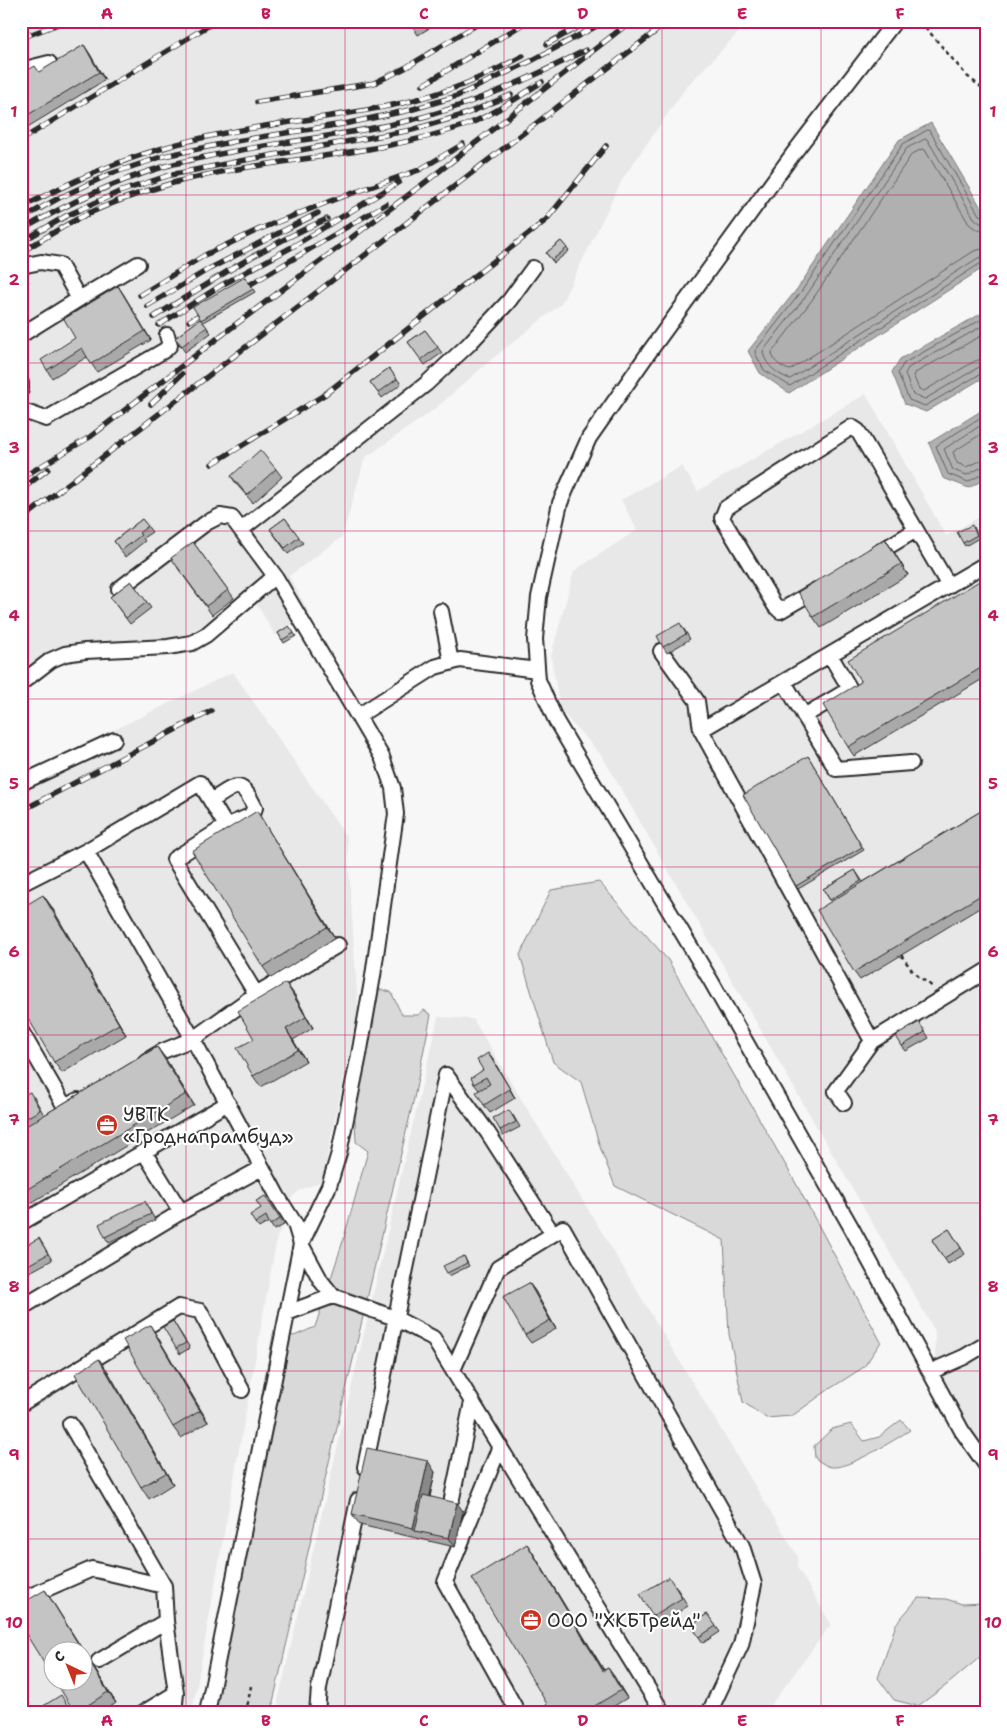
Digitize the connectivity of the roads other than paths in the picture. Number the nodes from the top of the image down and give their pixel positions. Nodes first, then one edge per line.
1 (895, 21) edge
2 (49, 63) dead end
3 (21, 70) edge
4 (138, 264) dead end
5 (21, 266) edge
6 (533, 268) dead end
7 (78, 299) junction
8 (21, 334) edge
9 (167, 336) dead end
10 (21, 383) edge
11 (21, 390) edge
12 (21, 412) edge
13 (242, 529) junction
14 (916, 530) dead end
15 (865, 561) edge
16 (986, 567) edge
17 (274, 576) junction
18 (831, 581) edge
19 (949, 586) junction
20 (119, 589) edge
21 (442, 611) dead end
22 (661, 651) edge
23 (830, 655) junction
24 (451, 662) junction
25 (537, 670) junction
26 (784, 682) junction
27 (21, 683) edge
28 (358, 716) junction
29 (804, 716) junction
30 (701, 730) junction
31 (114, 740) dead end
32 (911, 762) dead end
33 (21, 783) edge
34 (211, 801) junction
35 (226, 826) junction
36 (86, 851) junction
37 (21, 884) edge
38 (338, 945) dead end
39 (986, 972) edge
40 (256, 994) junction
41 (21, 1031) edge
42 (193, 1039) junction
43 (872, 1041) junction
44 (138, 1065) edge
45 (89, 1093) edge
46 (228, 1103) junction
47 (844, 1103) dead end
48 (144, 1152) junction
49 (262, 1168) junction
50 (181, 1212) junction
51 (21, 1223) edge
52 (553, 1234) junction
53 (301, 1244) junction
54 (333, 1296) junction
55 (21, 1308) edge
56 (287, 1313) junction
57 (395, 1318) junction
58 (986, 1344) edge
59 (453, 1370) junction
60 (930, 1372) junction
61 (242, 1390) dead end
62 (472, 1402) junction
63 (21, 1404) edge
64 (70, 1424) dead end
65 (500, 1446) junction
66 (986, 1465) edge
67 (452, 1498) dead end
68 (164, 1586) junction
69 (21, 1600) edge
70 (166, 1621) junction
71 (99, 1661) dead end
72 (176, 1693) junction
73 (144, 1713) edge
74 (174, 1713) edge
75 (207, 1713) edge
76 (316, 1713) edge
77 (518, 1713) edge
78 (663, 1713) edge
79 (709, 1713) edge

1 - 25 lane
2 - 3 lane
4 - 7 lane
5 - 7 lane
6 - 13 lane
7 - 8 lane
9 - 12 lane
10 - 11 lane
13 - 17 lane
13 - 20 lane
14 - 15 lane
16 - 19 lane
17 - 27 lane
17 - 28 lane
18 - 19 lane
19 - 23 lane
21 - 24 lane
22 - 30 lane
23 - 26 lane
23 - 29 lane
24 - 25 lane
24 - 28 lane
25 - 60 lane
26 - 29 lane
26 - 30 lane
28 - 53 lane
29 - 32 lane
30 - 43 lane
31 - 33 lane
34 - 35 lane
34 - 35 lane
34 - 36 lane
35 - 40 lane
36 - 37 lane
36 - 42 lane
38 - 40 lane
39 - 43 lane
40 - 42 lane
41 - 45 lane
42 - 44 lane
42 - 46 lane
43 - 47 lane
46 - 48 lane
46 - 49 lane
48 - 50 lane
48 - 51 lane
49 - 50 lane
49 - 53 lane
50 - 55 lane
52 - 57 lane
52 - 59 lane
52 - 79 lane
53 - 54 lane
53 - 56 lane
54 - 56 lane
54 - 57 lane
56 - 75 lane
57 - 59 lane
57 - 76 lane
58 - 60 lane
59 - 62 lane
60 - 66 lane
61 - 63 lane
62 - 65 lane
62 - 67 lane
64 - 68 lane
65 - 77 lane
65 - 78 lane
68 - 69 lane
68 - 70 lane
70 - 71 lane
70 - 72 lane
72 - 73 lane
72 - 74 lane

